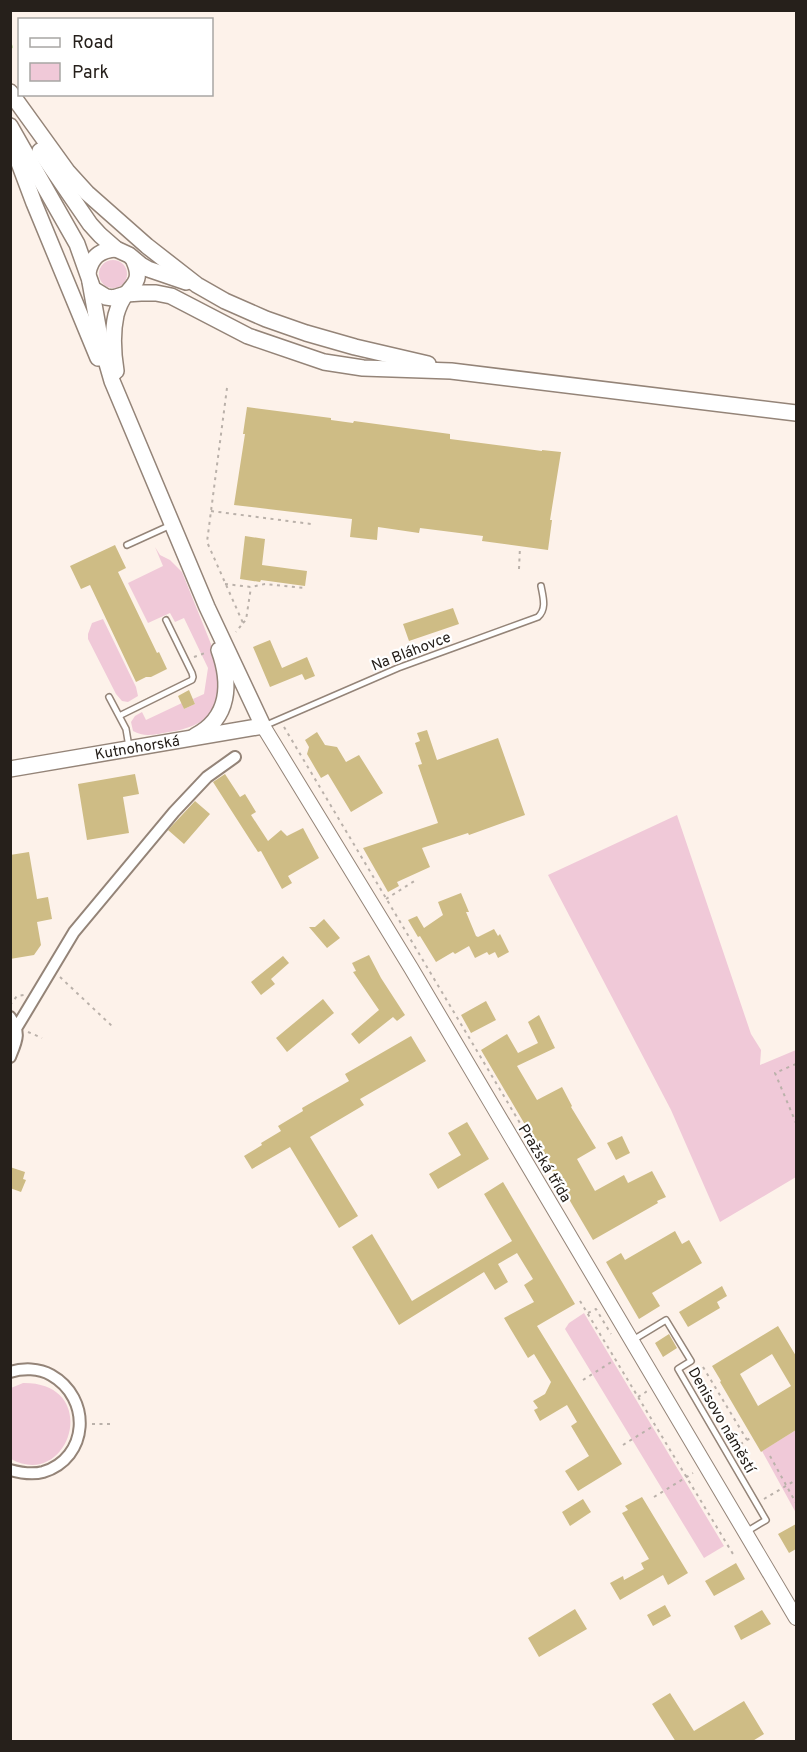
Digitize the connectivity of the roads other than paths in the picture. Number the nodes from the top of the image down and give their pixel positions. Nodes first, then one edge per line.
1 (10, 92) edge
2 (10, 98) edge
3 (10, 126) edge
4 (10, 139) edge
5 (116, 249) junction
6 (134, 261) junction
7 (89, 277) junction
8 (197, 285) junction
9 (126, 294) junction
10 (451, 371) junction
11 (122, 403) junction
12 (796, 413) edge
13 (172, 524) junction
14 (127, 545) dead end
15 (541, 586) dead end
16 (207, 607) junction
17 (166, 620) dead end
18 (109, 697) dead end
19 (119, 716) junction
20 (263, 726) junction
21 (183, 740) junction
22 (129, 749) junction
23 (235, 758) dead end
24 (10, 769) edge
25 (10, 1017) edge
26 (17, 1027) junction
27 (10, 1057) edge
28 (632, 1341) junction
29 (12, 1368) edge
30 (10, 1470) edge
31 (746, 1532) junction
32 (796, 1618) edge

1 - 8 main road
2 - 5 main road
3 - 7 main road
4 - 11 main road
5 - 6 main road
5 - 7 main road
6 - 8 main road
6 - 9 main road
7 - 9 main road
7 - 11 main road
8 - 10 main road
9 - 10 main road
9 - 11 main road
10 - 12 main road
11 - 13 main road
13 - 14 lane
13 - 16 main road
15 - 20 lane, Na Bláhovce
16 - 20 main road
16 - 21 main road
17 - 19 lane
18 - 19 lane
19 - 22 lane
20 - 21 main road, Kutnohorská
20 - 28 street, Pražská třída
21 - 22 main road, Kutnohorská
22 - 24 main road, Kutnohorská
23 - 26 street
25 - 26 street
26 - 27 street
28 - 31 street, Pražská třída
28 - 31 lane, Denisovo náměstí
29 - 30 street
31 - 32 street, Pražská třída

